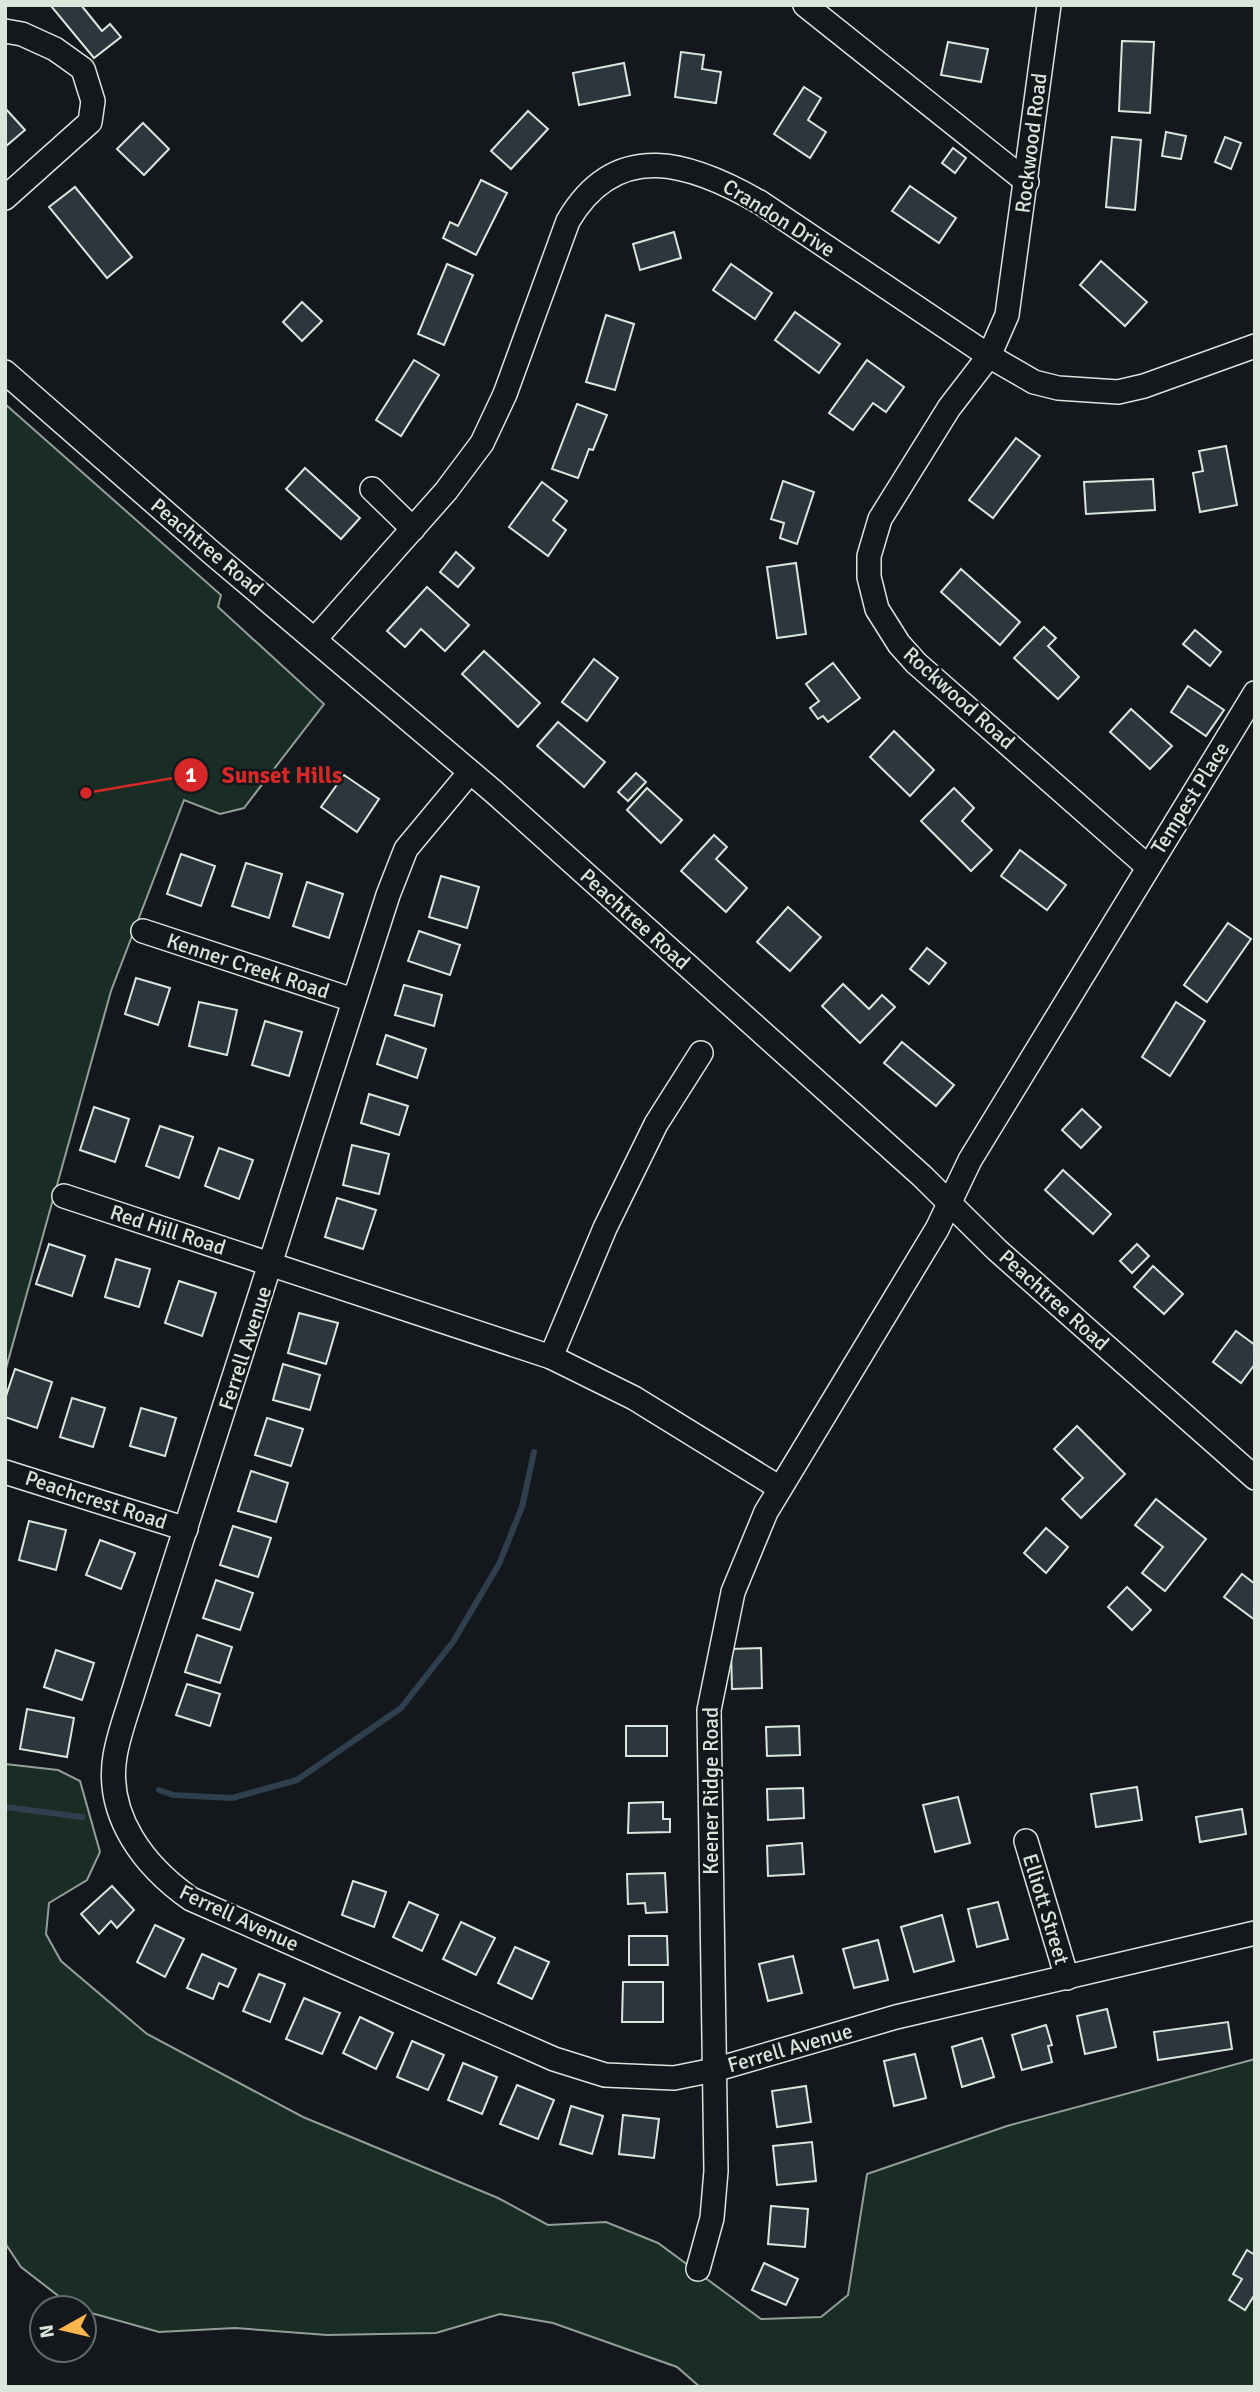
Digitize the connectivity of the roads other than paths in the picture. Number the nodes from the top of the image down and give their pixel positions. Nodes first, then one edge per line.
1 (805, 5) edge
2 (1049, 5) edge
3 (5, 31) edge
4 (1027, 183) junction
5 (5, 198) edge
6 (1255, 346) edge
7 (989, 356) junction
8 (5, 372) edge
9 (372, 489) dead end
10 (413, 529) junction
11 (316, 638) junction
12 (1255, 694) edge
13 (470, 772) junction
14 (1147, 866) junction
15 (143, 931) dead end
16 (353, 1000) junction
17 (701, 1053) dead end
18 (64, 1196) dead end
19 (951, 1203) junction
20 (272, 1264) junction
21 (551, 1357) junction
22 (5, 1472) edge
23 (1255, 1478) edge
24 (780, 1488) junction
25 (186, 1529) junction
26 (1026, 1841) dead end
27 (1255, 1933) edge
28 (1067, 1978) junction
29 (714, 2070) junction
30 (698, 2269) dead end

1 - 4 street
2 - 4 street, Rockwood Road
3 - 5 street
4 - 7 street, Rockwood Road
6 - 7 street, Crandon Drive
7 - 10 street, Crandon Drive
7 - 14 street, Rockwood Road
8 - 11 street, Peachtree Road
9 - 10 street
10 - 11 street, Crandon Drive
11 - 13 street, Peachtree Road
12 - 14 street, Tempest Place
13 - 16 street, Ferrell Avenue
13 - 19 street, Peachtree Road
14 - 19 street
15 - 16 street, Kenner Creek Road
16 - 20 street, Ferrell Avenue
17 - 21 street
18 - 20 street, Red Hill Road
19 - 23 street, Peachtree Road
19 - 24 street, Keener Ridge Road
20 - 21 street, Red Hill Road
20 - 25 street, Ferrell Avenue
21 - 24 street, Red Hill Road
22 - 25 street, Peachcrest Road
24 - 29 street, Keener Ridge Road
25 - 29 street, Ferrell Avenue
26 - 28 street, Elliott Street
27 - 28 street, Ferrell Avenue
28 - 29 street, Ferrell Avenue
29 - 30 street, Keener Ridge Road

